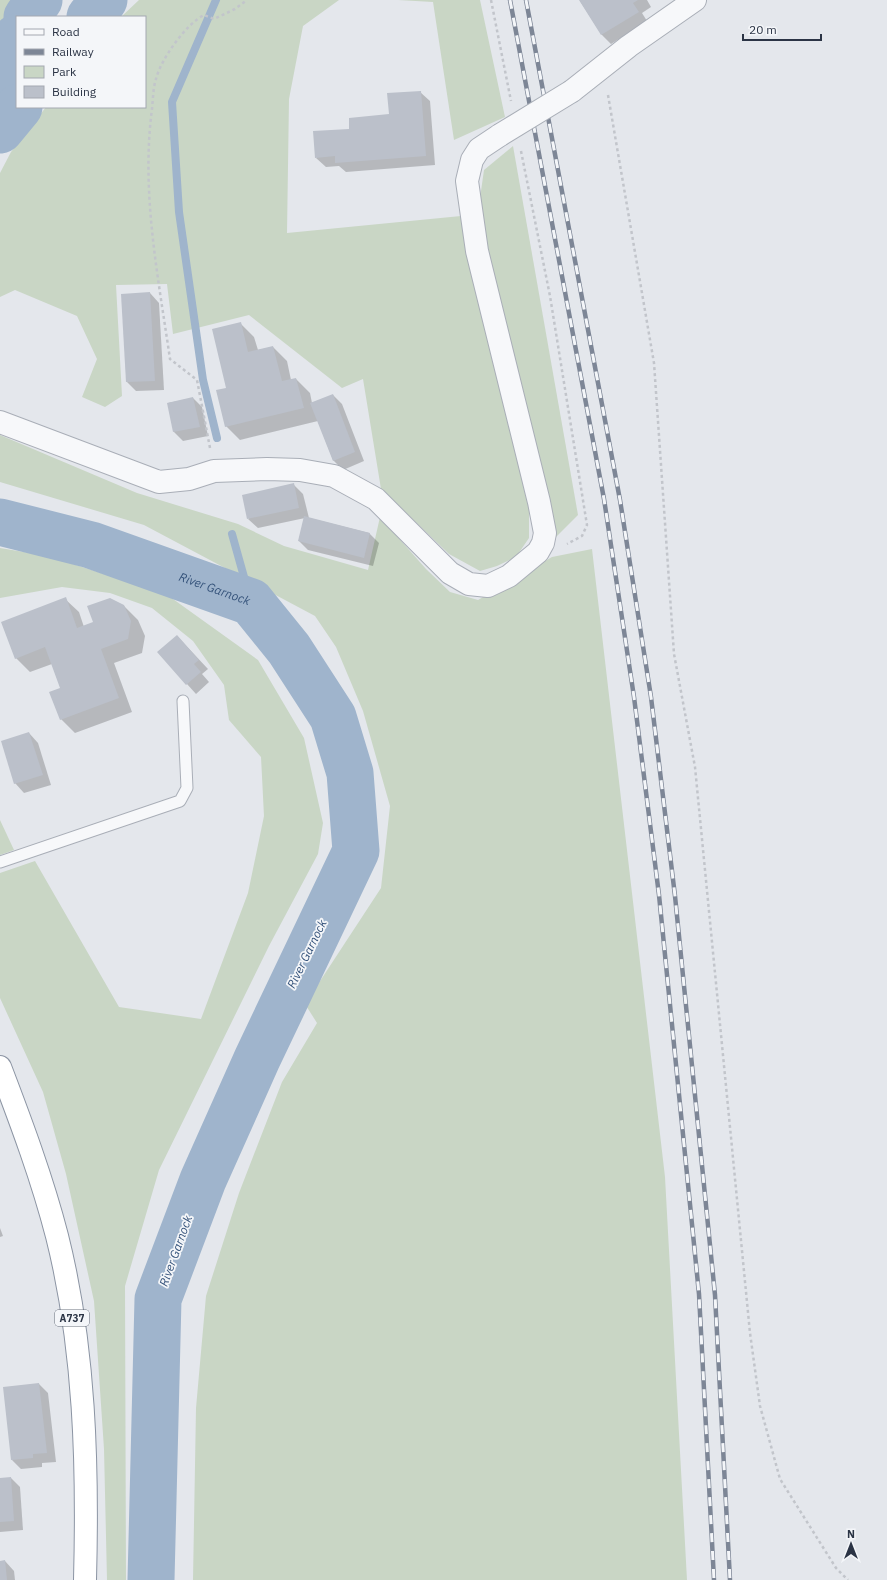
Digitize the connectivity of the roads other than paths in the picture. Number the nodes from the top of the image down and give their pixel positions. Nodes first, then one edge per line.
1 (695, 0) edge
2 (0, 422) edge
3 (183, 702) dead end
4 (0, 862) edge
5 (0, 1066) edge
6 (85, 1580) edge

1 - 2 street, bridge
3 - 4 lane
5 - 6 highway, A737

